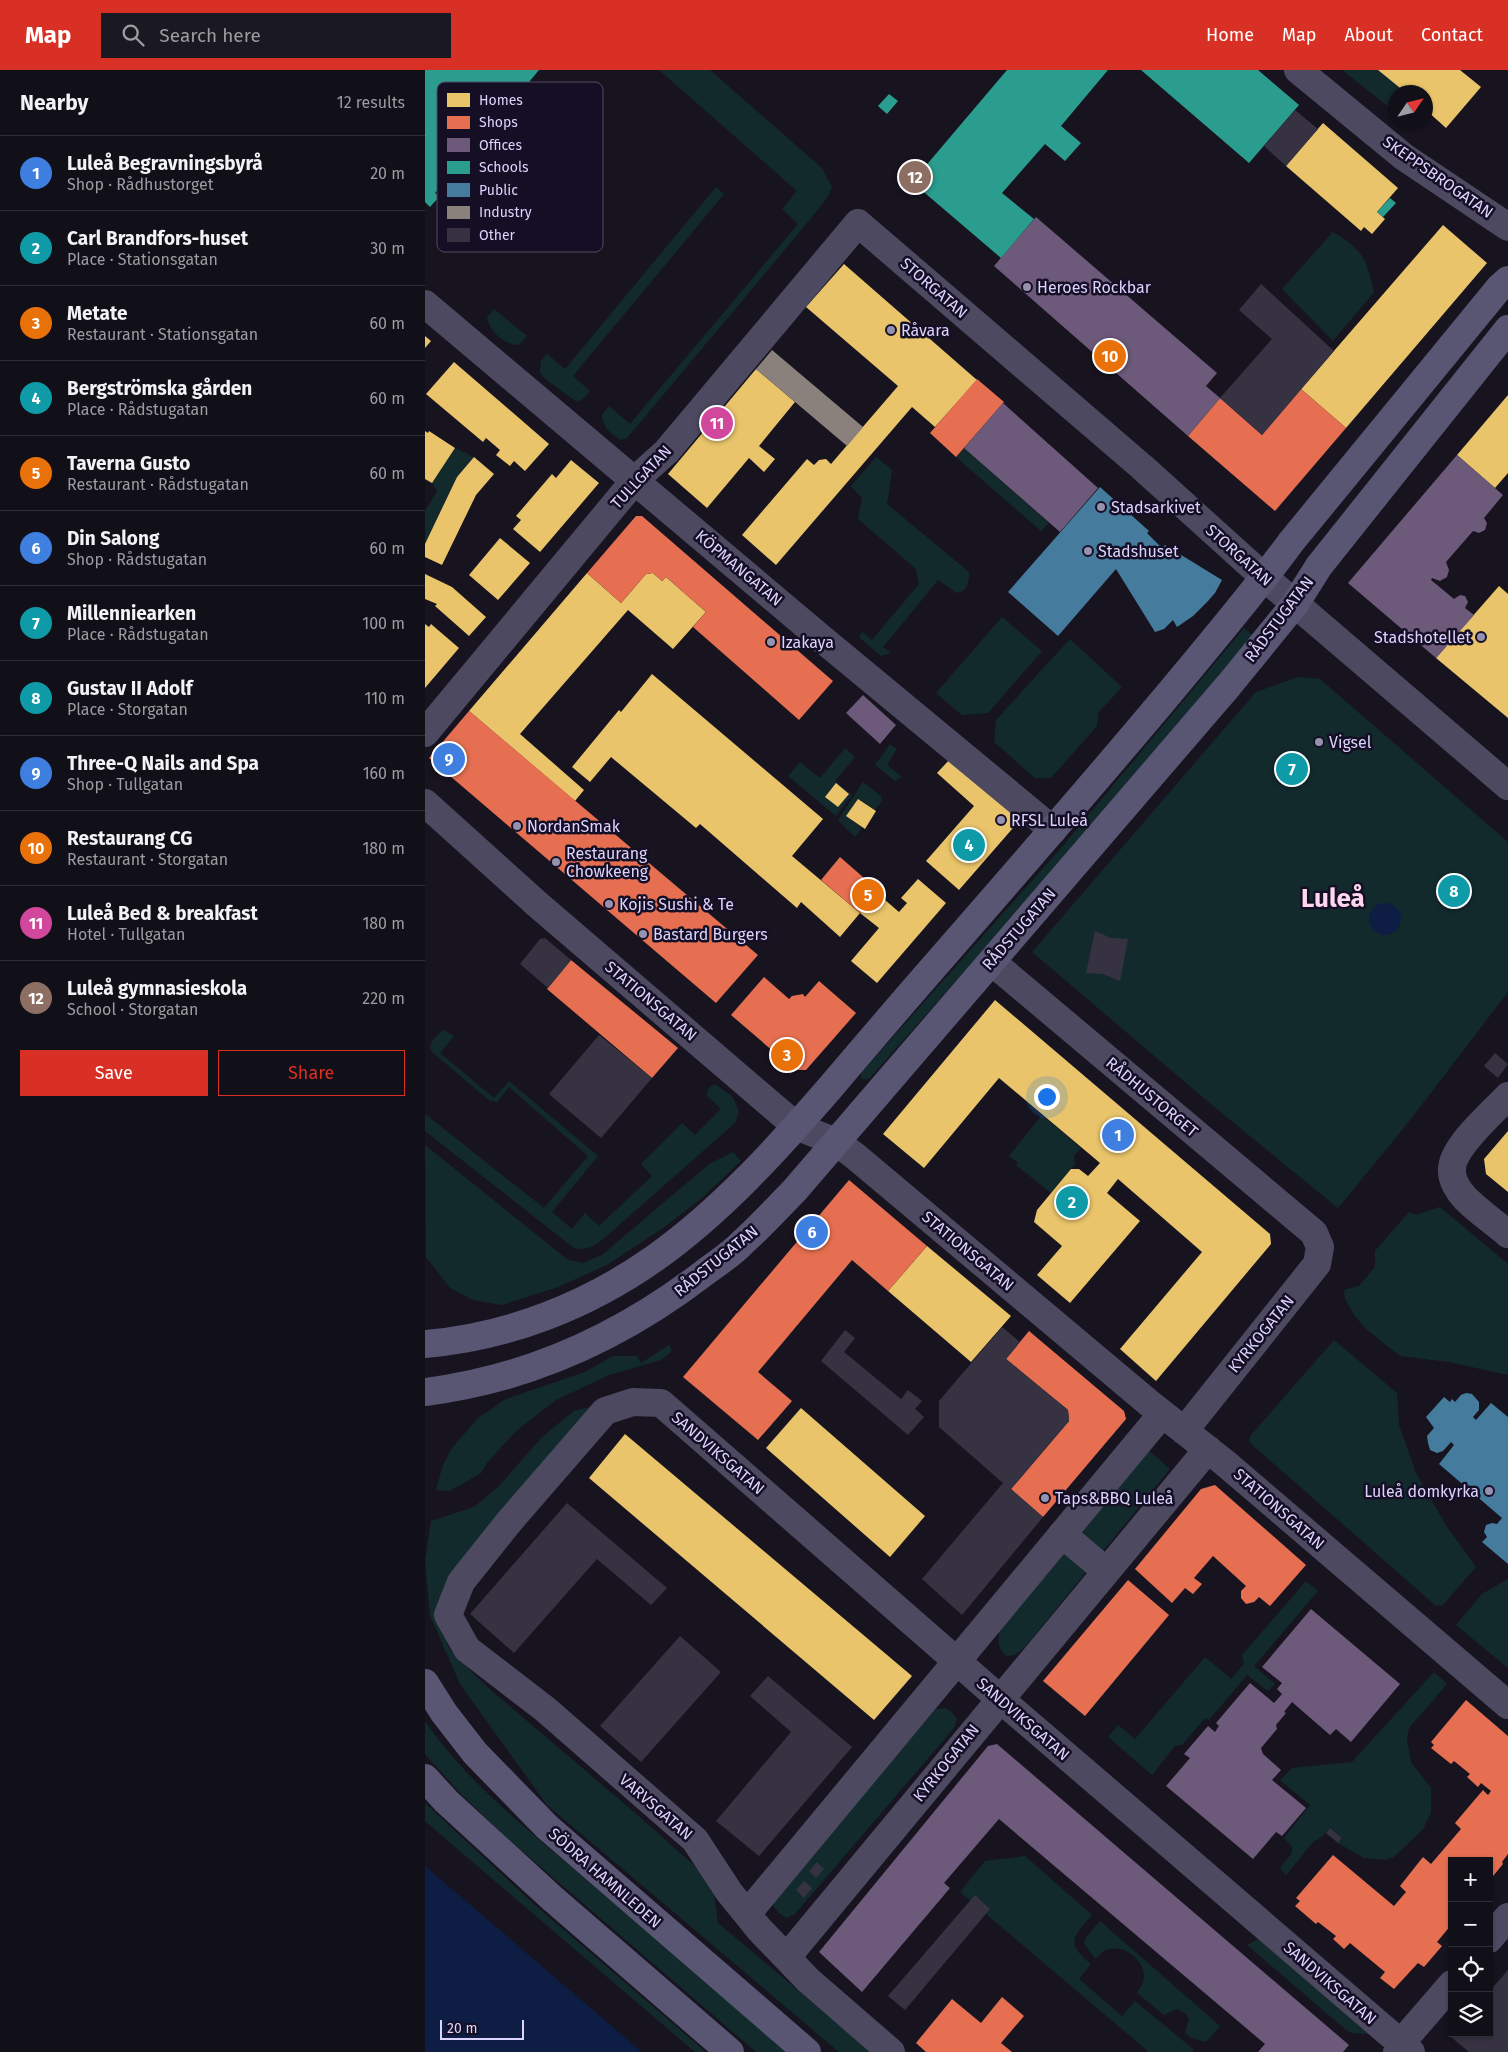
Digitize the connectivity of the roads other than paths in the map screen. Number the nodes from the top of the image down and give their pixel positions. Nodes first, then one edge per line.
1 (1298, 70) edge
2 (858, 223) joint
3 (1508, 227) edge
4 (1508, 280) edge
5 (425, 304) edge
6 (1508, 329) edge
7 (635, 480) junction
8 (1265, 578) junction
9 (1295, 604) junction
10 (425, 733) edge
11 (1508, 786) edge
12 (425, 803) edge
13 (1053, 830) junction
14 (992, 962) junction
15 (1508, 1096) edge
16 (796, 1126) junction
17 (836, 1142) junction
18 (1312, 1232) joint
19 (1508, 1234) edge
20 (425, 1344) edge
21 (425, 1392) edge
22 (1162, 1414) junction
23 (1184, 1431) junction
24 (1208, 1450) junction
25 (1062, 1534) junction
26 (1106, 1571) junction
27 (449, 1618) joint
28 (957, 1661) junction
29 (425, 1683) edge
30 (999, 1698) junction
31 (1508, 1704) edge
32 (425, 1778) edge
33 (747, 1914) junction
34 (1508, 1917) edge
35 (1493, 1934) edge
36 (787, 1957) junction
37 (1448, 1989) edge
38 (1403, 2049) edge
39 (730, 2052) edge
40 (807, 2052) edge
41 (891, 2052) edge

1 - 3 street, SKEPPSBROGATAN
2 - 7 street, TULLGATAN
2 - 8 street, STORGATAN
4 - 8 main road
5 - 7 street, KÖPMANGATAN
6 - 9 main road, RÅDSTUGATAN
7 - 10 street, TULLGATAN
7 - 13 street, KÖPMANGATAN
8 - 9 street, STORGATAN
8 - 13 main road
9 - 11 street, STORGATAN
9 - 14 main road, RÅDSTUGATAN
12 - 16 street, STATIONSGATAN
13 - 16 main road
14 - 17 main road, RÅDSTUGATAN
14 - 18 street, RÅDHUSTORGET
15 - 19 street
16 - 17 street, STATIONSGATAN
16 - 20 main road
17 - 21 main road, RÅDSTUGATAN
17 - 22 street, STATIONSGATAN
18 - 23 street, KYRKOGATAN
22 - 23 street, STATIONSGATAN
22 - 25 street
23 - 24 street, STATIONSGATAN
24 - 26 street, KYRKOGATAN
24 - 31 street, STATIONSGATAN
25 - 26 street
25 - 28 street
26 - 30 street, KYRKOGATAN
27 - 28 street, SANDVIKSGATAN
27 - 33 street, VARVSGATAN
28 - 30 street, SANDVIKSGATAN
28 - 33 street
29 - 40 main road, SÖDRA HAMNLEDEN
30 - 36 street, KYRKOGATAN
30 - 38 street, SANDVIKSGATAN
32 - 39 main road
33 - 36 street, VARVSGATAN
34 - 35 street
36 - 41 street, VARVSGATAN
37 - 38 street

